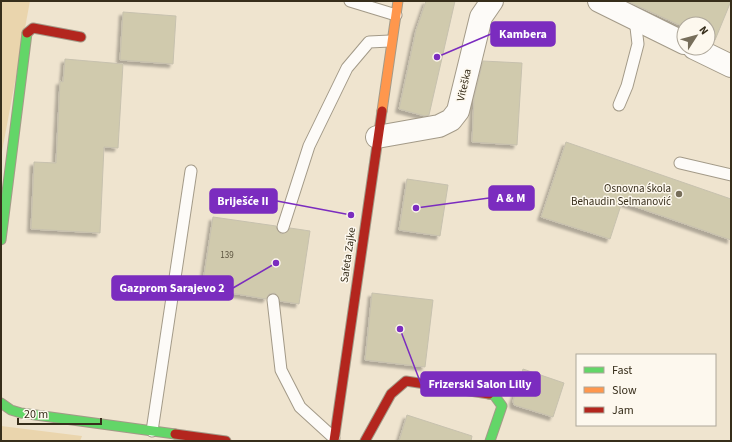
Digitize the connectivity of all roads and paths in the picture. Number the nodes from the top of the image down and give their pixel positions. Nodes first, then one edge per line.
1 (350, 1) edge
2 (398, 1) edge
3 (492, 1) edge
4 (600, 1) edge
5 (396, 15) junction
6 (635, 19) junction
7 (81, 38) dead end
8 (676, 39) edge
9 (390, 42) junction
10 (710, 56) edge
11 (731, 66) edge
12 (619, 105) dead end
13 (377, 137) junction
14 (680, 162) dead end
15 (191, 171) dead end
16 (731, 175) edge
17 (283, 227) dead end
18 (1, 240) edge
19 (273, 300) dead end
20 (1, 403) edge
21 (152, 431) junction
22 (334, 440) edge
23 (226, 441) edge
24 (365, 441) edge
25 (490, 441) edge

1 - 5 lane
2 - 5 street, Safeta Zajke
3 - 13 street, Viteška
4 - 6 street
5 - 9 street, Safeta Zajke
6 - 8 street
6 - 12 lane
7 - 18 street
9 - 13 street, Safeta Zajke
9 - 17 lane
10 - 11 street
13 - 22 street, Safeta Zajke
14 - 16 lane
15 - 21 lane
19 - 22 lane
20 - 21 street
21 - 23 street
24 - 25 street

